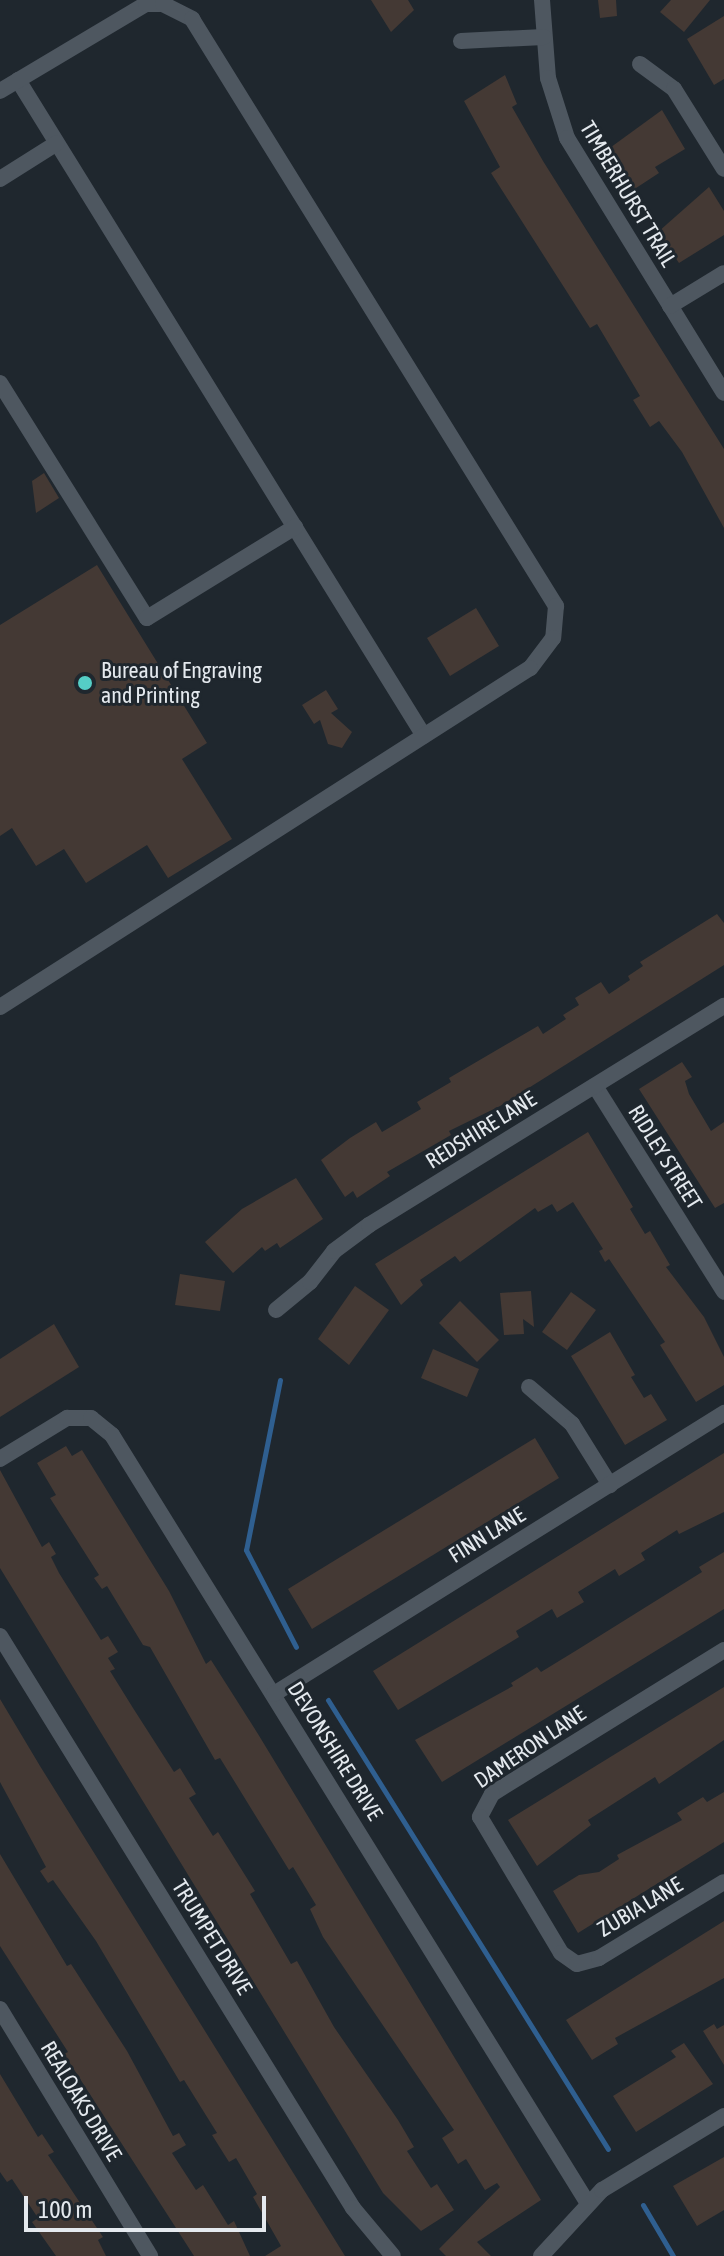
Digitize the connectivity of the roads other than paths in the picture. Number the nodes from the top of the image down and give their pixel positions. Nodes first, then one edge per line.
1 (542, 0) edge
2 (544, 37) junction
3 (461, 41) dead end
4 (640, 64) dead end
5 (18, 80) junction
6 (0, 91) edge
7 (57, 143) junction
8 (724, 169) edge
9 (0, 179) edge
10 (724, 273) edge
11 (670, 306) junction
12 (0, 383) edge
13 (724, 393) edge
14 (295, 527) junction
15 (424, 736) junction
16 (724, 1006) edge
17 (0, 1007) edge
18 (595, 1086) junction
19 (724, 1292) edge
20 (276, 1310) dead end
21 (529, 1387) dead end
22 (724, 1413) edge
23 (0, 1459) edge
24 (610, 1485) junction
25 (0, 1636) edge
26 (724, 1650) edge
27 (274, 1694) junction
28 (724, 1882) edge
29 (577, 1964) joint
30 (0, 2009) edge
31 (724, 2116) edge
32 (587, 2202) junction
33 (150, 2256) edge
34 (393, 2256) edge
35 (541, 2256) edge

1 - 2 street, TIMBERHURST TRAIL
2 - 3 street
2 - 11 street, TIMBERHURST TRAIL
4 - 8 street
5 - 6 street
5 - 7 street
5 - 15 street
7 - 9 street
7 - 14 street
10 - 11 street
11 - 13 street, TIMBERHURST TRAIL
12 - 14 street
14 - 15 street
15 - 17 street
16 - 18 street, REDSHIRE LANE
18 - 19 street, RIDLEY STREET
18 - 20 street, REDSHIRE LANE
21 - 24 street
22 - 24 street, FINN LANE
23 - 27 street, DEVONSHIRE DRIVE
24 - 27 street, FINN LANE
25 - 34 street, TRUMPET DRIVE
26 - 29 street, DAMERON LANE
27 - 32 street, DEVONSHIRE DRIVE
28 - 29 street, ZUBIA LANE
30 - 33 street, REALOAKS DRIVE
31 - 32 street
32 - 35 street

